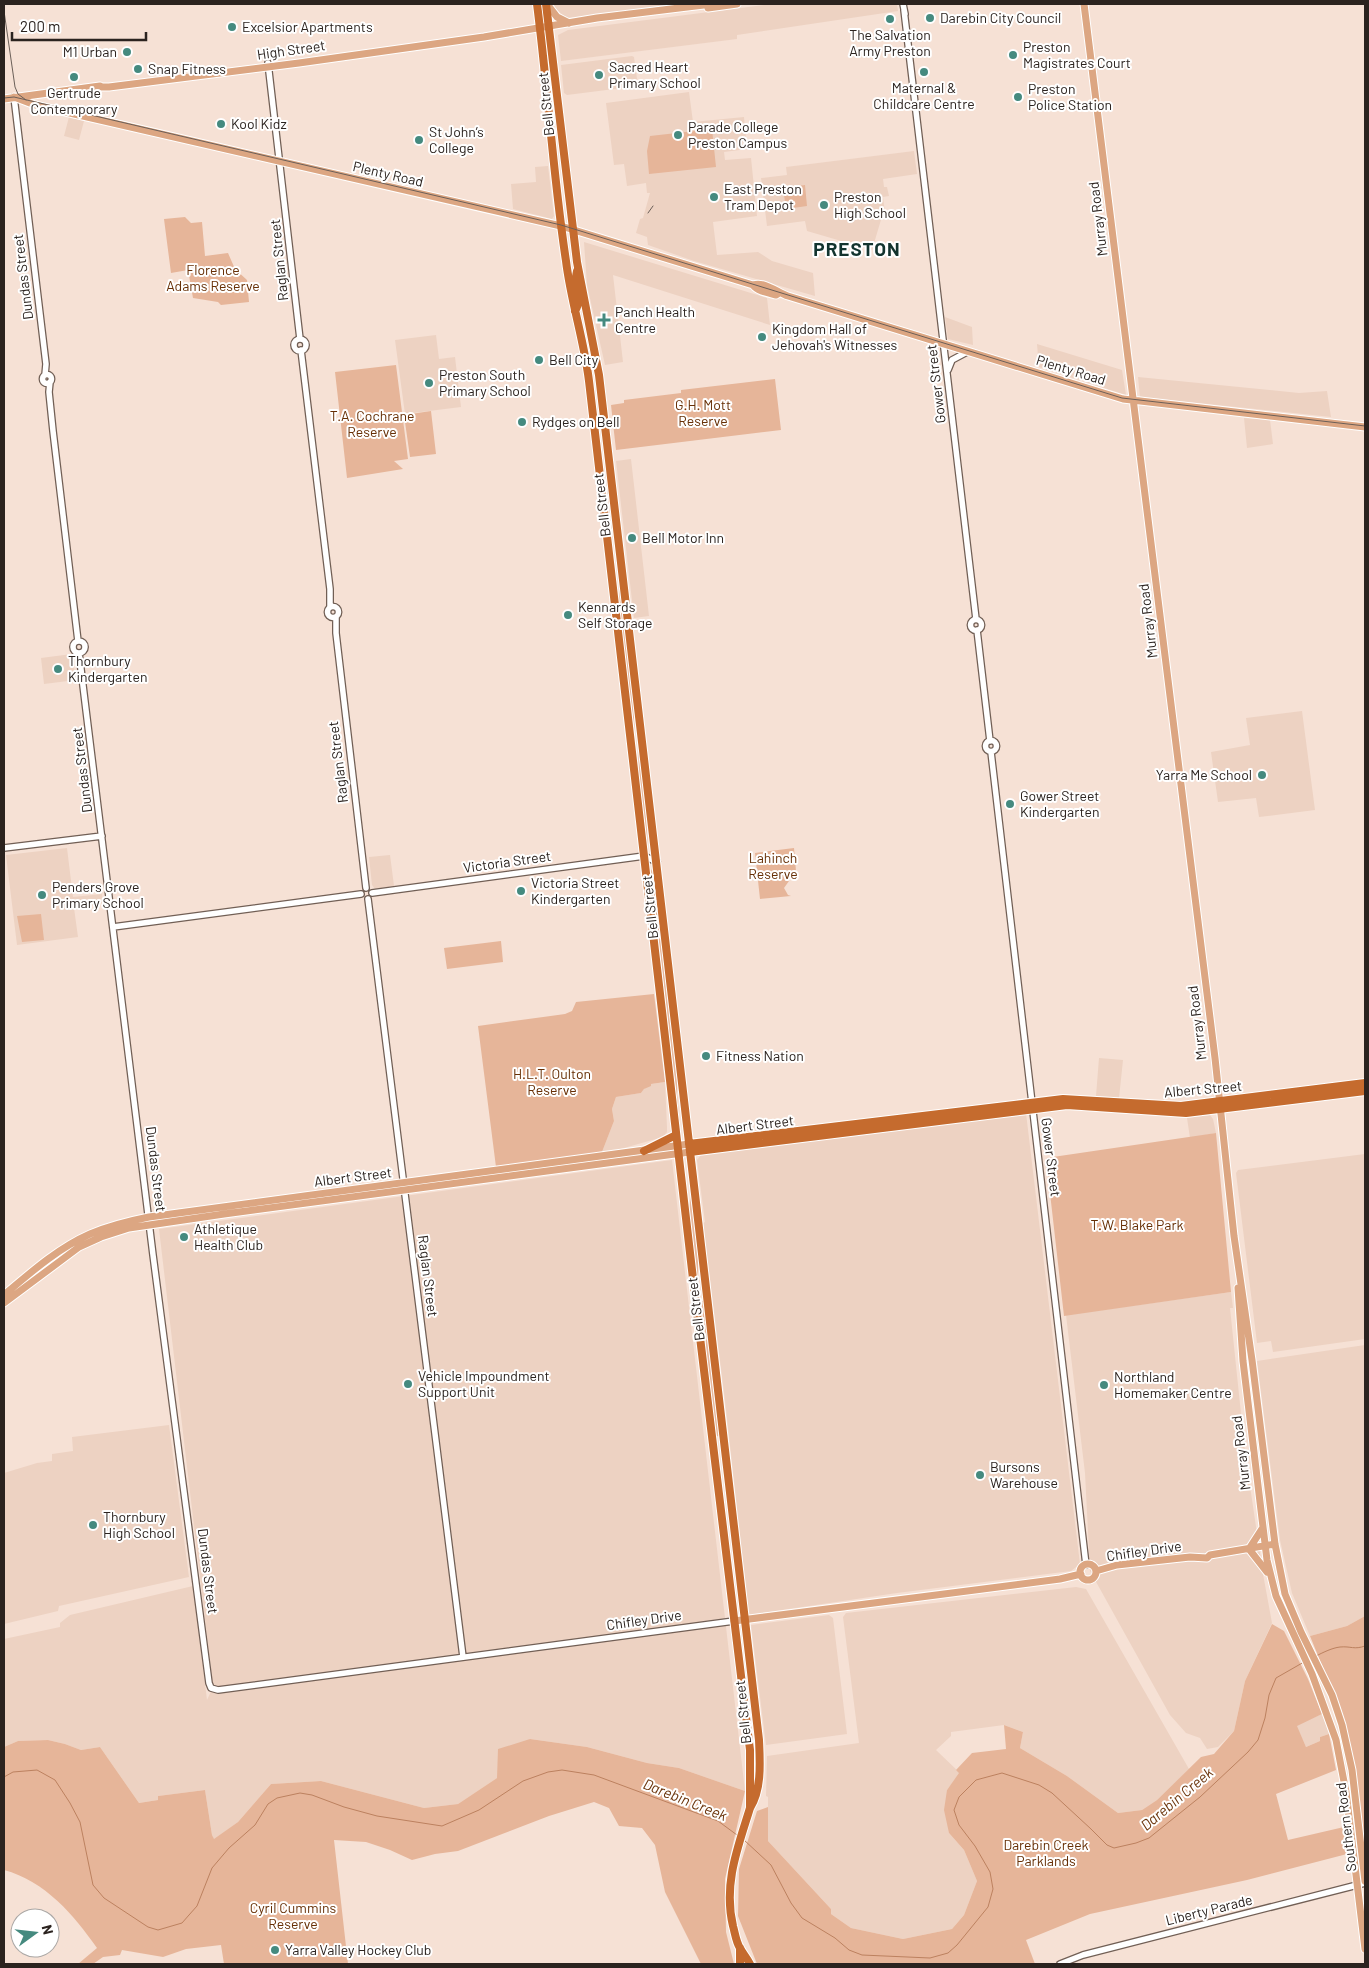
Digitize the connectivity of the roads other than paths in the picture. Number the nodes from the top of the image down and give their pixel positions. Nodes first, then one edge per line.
1 (537, 4) edge
2 (547, 4) edge
3 (712, 4) edge
4 (737, 4) edge
5 (1084, 4) edge
6 (904, 7) edge
7 (581, 21) junction
8 (569, 23) junction
9 (550, 26) junction
10 (540, 27) junction
11 (268, 64) junction
12 (14, 98) junction
13 (4, 99) edge
14 (280, 161) junction
15 (561, 226) junction
16 (572, 230) junction
17 (578, 267) junction
18 (575, 307) junction
19 (589, 317) junction
20 (944, 344) junction
21 (967, 352) junction
22 (948, 375) junction
23 (1134, 401) junction
24 (1365, 427) edge
25 (332, 607) junction
26 (334, 617) junction
27 (102, 836) junction
28 (4, 848) edge
29 (644, 856) junction
30 (658, 862) junction
31 (366, 888) junction
32 (372, 893) junction
33 (361, 894) junction
34 (368, 899) junction
35 (113, 927) junction
36 (681, 1073) junction
37 (1365, 1084) edge
38 (671, 1091) junction
39 (1365, 1091) edge
40 (1301, 1095) junction
41 (1032, 1106) junction
42 (1219, 1106) junction
43 (676, 1135) junction
44 (690, 1148) junction
45 (678, 1150) junction
46 (644, 1151) junction
47 (628, 1157) junction
48 (404, 1186) junction
49 (150, 1221) junction
50 (1234, 1236) junction
51 (706, 1293) junction
52 (4, 1294) edge
53 (695, 1296) junction
54 (4, 1303) edge
55 (1252, 1360) junction
56 (1242, 1361) junction
57 (724, 1440) junction
58 (713, 1442) junction
59 (731, 1498) junction
60 (720, 1499) junction
61 (1262, 1529) junction
62 (1275, 1544) junction
63 (1265, 1546) junction
64 (1249, 1549) junction
65 (1086, 1565) junction
66 (1096, 1571) junction
67 (1081, 1574) junction
68 (1272, 1582) junction
69 (744, 1619) junction
70 (734, 1621) junction
71 (1301, 1632) junction
72 (1292, 1636) junction
73 (463, 1657) junction
74 (1313, 1657) joint
75 (1305, 1661) joint
76 (211, 1688) joint
77 (750, 1808) junction
78 (1365, 1882) edge
79 (1357, 1885) junction
80 (740, 1948) junction
81 (1365, 1949) edge
82 (740, 1964) edge
83 (750, 1964) edge
84 (1060, 1964) edge

1 - 10 highway, Bell Street
2 - 8 main road
2 - 9 highway, Bell Street
3 - 7 main road, High Street
4 - 7 main road, High Street
5 - 23 main road, Murray Road
6 - 20 street, Gower Street
7 - 8 main road, High Street
8 - 9 main road, High Street
9 - 10 main road, High Street
9 - 16 highway, Bell Street
10 - 11 main road, High Street
10 - 15 highway, Bell Street
11 - 12 main road, High Street
11 - 14 street, Raglan Street
12 - 13 main road, High Street
12 - 14 main road, Plenty Road
12 - 27 street, Dundas Street
14 - 15 main road, Plenty Road
14 - 25 street, Raglan Street
15 - 16 main road, Plenty Road
15 - 18 highway, Bell Street
16 - 17 highway, Bell Street
16 - 20 main road, Plenty Road
17 - 18 highway
17 - 19 highway, Bell Street
18 - 19 highway
18 - 29 highway, Bell Street
19 - 30 highway, Bell Street
20 - 21 main road, Plenty Road
20 - 22 street, Gower Street
21 - 22 street
21 - 23 main road, Plenty Road
22 - 41 street, Gower Street
23 - 24 main road, Plenty Road
23 - 42 main road, Murray Road
25 - 26 street
25 - 26 street
26 - 31 street, Raglan Street
27 - 28 street
27 - 35 street, Dundas Street
29 - 30 street
29 - 32 street, Victoria Street
29 - 38 highway, Bell Street
30 - 36 highway, Bell Street
31 - 32 street
31 - 33 street
32 - 34 street
33 - 34 street
33 - 35 street
34 - 48 street, Raglan Street
35 - 49 street, Dundas Street
36 - 38 highway
36 - 44 highway, Bell Street
37 - 40 highway, Albert Street
38 - 43 highway, Bell Street
39 - 40 highway, Albert Street
40 - 42 highway, Albert Street
41 - 42 highway, Albert Street
41 - 44 highway, Albert Street
41 - 65 street, Gower Street
42 - 50 main road, Murray Road
43 - 45 highway, Bell Street
43 - 46 highway
44 - 45 main road, Albert Street
44 - 51 highway, Bell Street
45 - 46 main road, Albert Street
45 - 47 main road, Albert Street
45 - 53 highway, Bell Street
46 - 47 main road, Albert Street
47 - 48 main road, Albert Street
48 - 49 main road, Albert Street
48 - 73 street, Raglan Street
49 - 52 main road
49 - 54 main road
49 - 76 street, Dundas Street
50 - 55 main road, Murray Road
50 - 56 main road, Murray Road
51 - 53 highway
51 - 57 highway, Bell Street
53 - 58 highway, Bell Street
55 - 56 main road
55 - 62 main road, Murray Road
56 - 61 main road, Murray Road
57 - 58 highway
57 - 59 highway, Bell Street
58 - 60 highway, Bell Street
59 - 60 highway
59 - 69 highway, Bell Street
60 - 70 highway, Bell Street
61 - 63 main road, Murray Road
61 - 64 main road
62 - 63 main road, Chifley Drive
62 - 71 main road, Murray Road
63 - 64 main road, Chifley Drive
63 - 68 main road, Murray Road
64 - 66 main road, Chifley Drive
64 - 68 main road
65 - 66 main road
65 - 67 main road
66 - 67 main road
67 - 69 main road, Chifley Drive
68 - 72 main road, Murray Road
69 - 70 main road, Chifley Drive
69 - 77 highway, Bell Street
70 - 73 street, Chifley Drive
70 - 77 highway, Bell Street
71 - 72 main road
71 - 74 main road, Murray Road
72 - 75 main road, Murray Road
73 - 76 street, Chifley Drive
74 - 78 main road, Southern Road
75 - 79 main road, Southern Road
77 - 80 highway, Bell Street
78 - 79 street, Liberty Parade
79 - 81 main road, Southern Road
79 - 84 street, Liberty Parade
80 - 82 highway, Bell Street
80 - 83 highway, Bell Street

